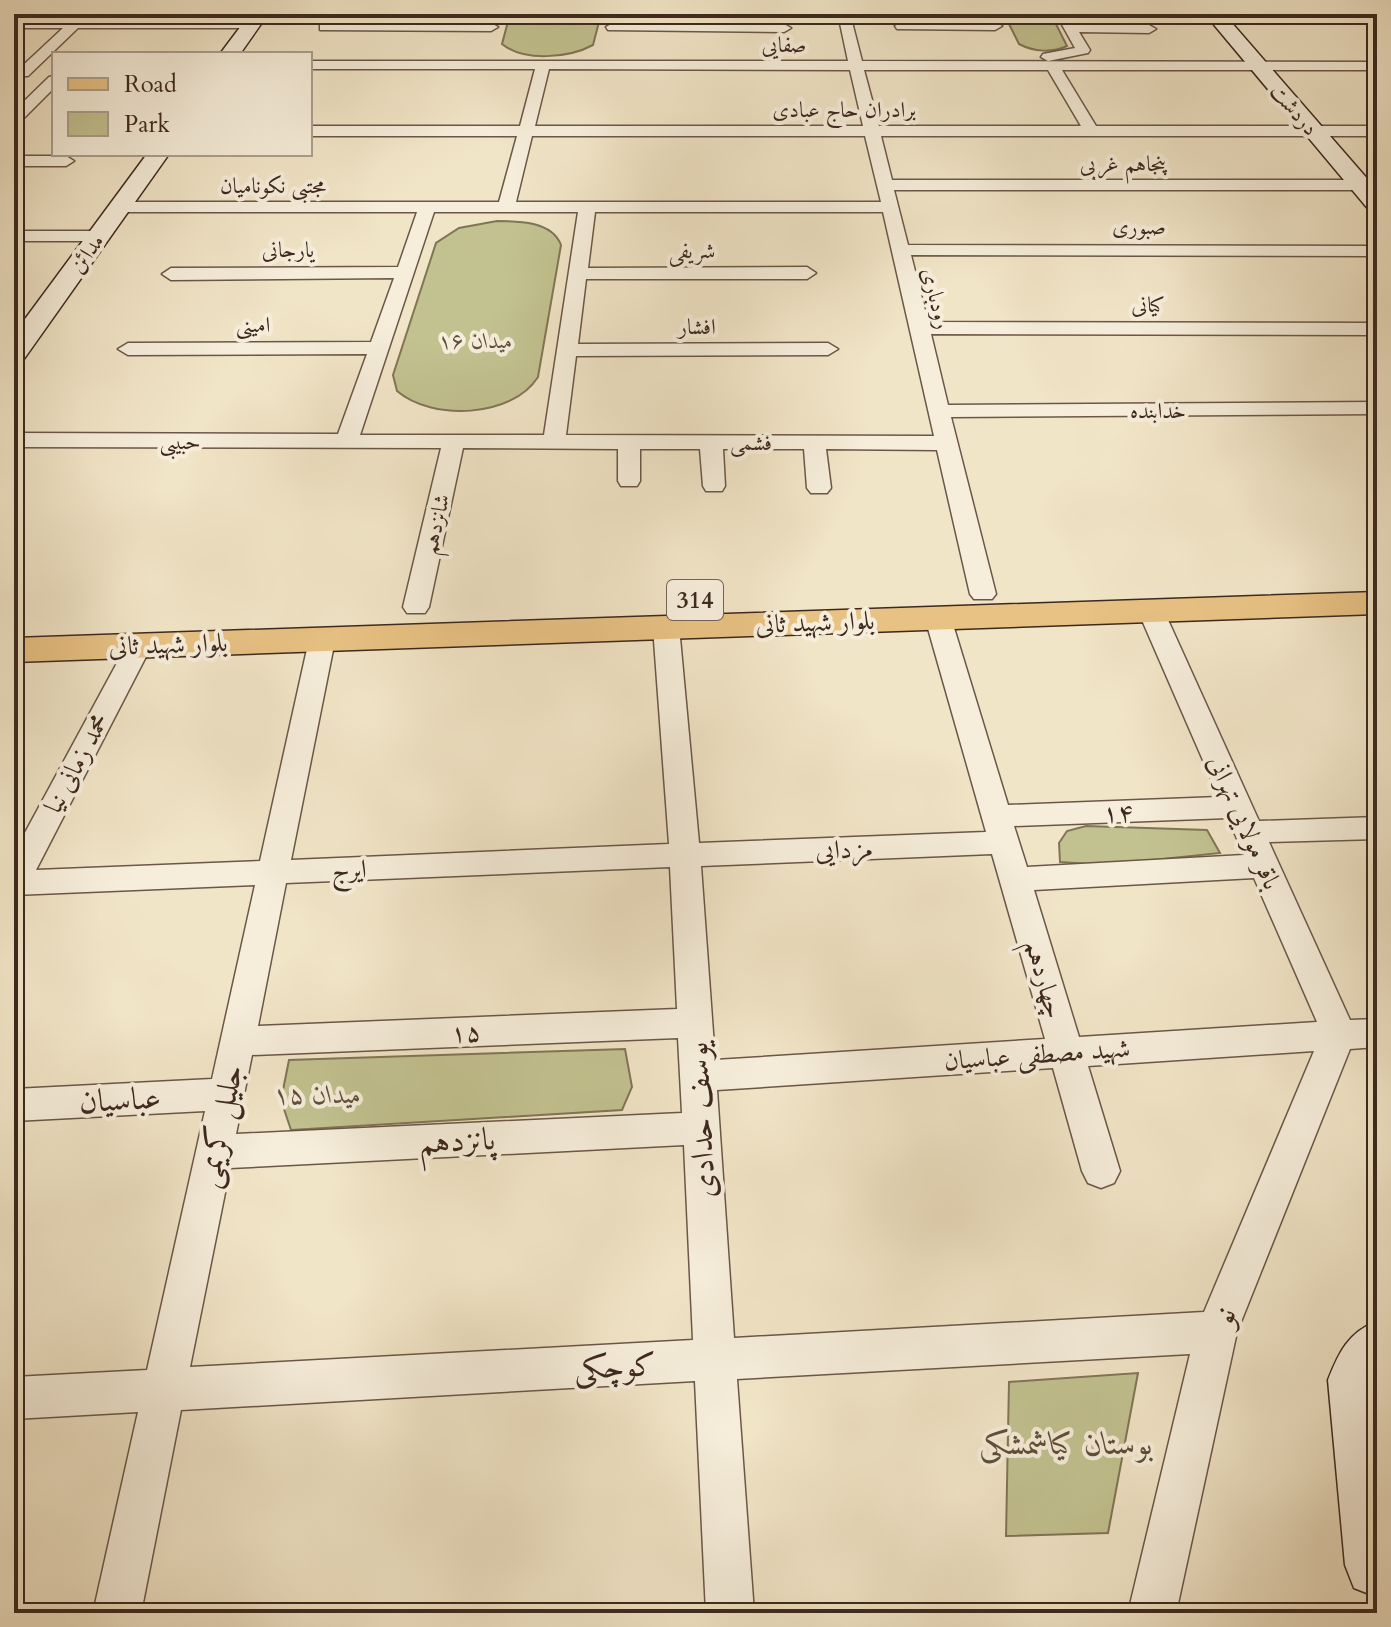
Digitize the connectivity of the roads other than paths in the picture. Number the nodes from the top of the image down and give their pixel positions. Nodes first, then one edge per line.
1 (844, 14) edge
2 (1062, 14) edge
3 (1214, 14) edge
4 (80, 19) edge
5 (256, 19) edge
6 (14, 24) edge
7 (902, 26) dead end
8 (325, 27) dead end
9 (784, 28) dead end
10 (1070, 28) junction
11 (1149, 29) dead end
12 (489, 32) edge
13 (612, 32) edge
14 (998, 32) edge
15 (1083, 50) junction
16 (231, 52) edge
17 (312, 65) edge
18 (478, 66) junction
19 (543, 66) junction
20 (607, 66) junction
21 (857, 66) junction
22 (1014, 66) junction
23 (1053, 66) junction
24 (1093, 66) junction
25 (1258, 66) junction
26 (1377, 66) edge
27 (18, 73) edge
28 (52, 77) edge
29 (52, 79) edge
30 (42, 116) dead end
31 (16, 118) edge
32 (312, 131) edge
33 (526, 131) junction
34 (872, 131) junction
35 (1091, 131) junction
36 (1314, 131) junction
37 (1377, 131) edge
38 (157, 156) edge
39 (14, 161) edge
40 (66, 161) dead end
41 (885, 185) junction
42 (1369, 185) edge
43 (1377, 205) edge
44 (119, 207) junction
45 (427, 207) junction
46 (506, 207) junction
47 (587, 207) junction
48 (890, 207) junction
49 (14, 236) edge
50 (98, 236) junction
51 (901, 250) junction
52 (1377, 251) edge
53 (405, 272) junction
54 (807, 273) dead end
55 (171, 274) dead end
56 (578, 274) junction
57 (920, 328) junction
58 (1377, 329) edge
59 (379, 348) junction
60 (128, 349) dead end
61 (828, 349) dead end
62 (567, 350) junction
63 (14, 353) edge
64 (1377, 408) edge
65 (940, 411) junction
66 (14, 440) edge
67 (347, 441) junction
68 (454, 441) junction
69 (554, 442) junction
70 (629, 442) junction
71 (711, 442) junction
72 (814, 442) junction
73 (947, 443) junction
74 (629, 481) dead end
75 (714, 486) dead end
76 (819, 488) dead end
77 (1377, 581) edge
78 (983, 594) junction
79 (1377, 603) edge
80 (416, 607) junction
81 (1151, 611) junction
82 (586, 616) junction
83 (938, 618) junction
84 (14, 625) edge
85 (666, 627) junction
86 (322, 640) junction
87 (139, 645) junction
88 (14, 650) edge
89 (1244, 820) junction
90 (1377, 828) edge
91 (1000, 829) junction
92 (685, 855) junction
93 (1264, 866) junction
94 (273, 872) junction
95 (1015, 879) junction
96 (14, 882) edge
97 (695, 1023) junction
98 (1358, 1034) edge
99 (237, 1041) junction
100 (1066, 1052) junction
101 (698, 1076) junction
102 (226, 1094) junction
103 (14, 1105) edge
104 (701, 1128) junction
105 (213, 1152) junction
106 (1101, 1171) dead end
107 (1216, 1332) junction
108 (1377, 1350) edge
109 (715, 1360) junction
110 (164, 1390) junction
111 (14, 1398) edge
112 (1377, 1565) edge
113 (117, 1613) edge
114 (730, 1613) edge
115 (1152, 1613) edge

1 - 21 street, رودباری
2 - 10 street
3 - 25 main road, دردشت
4 - 5 street
4 - 6 street
4 - 27 street
5 - 16 main road
7 - 14 street
8 - 12 street
9 - 13 street
10 - 11 street
10 - 15 street
12 - 18 street
13 - 20 street
14 - 15 street
14 - 22 street
15 - 24 street
17 - 18 street, صفایی
18 - 19 street, صفایی
19 - 20 street, صفایی
19 - 33 street
20 - 21 street, صفایی
21 - 22 street, صفایی
21 - 34 street, رودباری
22 - 23 street, صفایی
23 - 24 street, صفایی
23 - 35 street
24 - 25 street, صفایی
25 - 26 street, صفایی
25 - 36 main road, دردشت
27 - 28 street
29 - 31 street
30 - 31 street
32 - 33 street, برادران حاج عبادی
33 - 34 street, برادران حاج عبادی
33 - 46 street
34 - 35 street, برادران حاج عبادی
34 - 41 street, رودباری
35 - 36 street, برادران حاج عبادی
36 - 37 street, برادران حاج عبادی
36 - 42 main road, دردشت
38 - 44 main road, مدائن
39 - 40 street
41 - 42 street, پنجاهم غربی
41 - 48 street, رودباری
42 - 43 main road, دردشت
44 - 45 street, مجتبی نکونامیان
44 - 50 main road, مدائن
45 - 46 street
45 - 53 street
46 - 47 street
47 - 48 street
47 - 56 street
48 - 51 street, رودباری
49 - 50 street
50 - 63 main road, مدائن
51 - 52 street, صبوری
51 - 57 street, رودباری
53 - 55 street, یارجانی
53 - 59 street
54 - 56 street, شریفی
56 - 62 street
57 - 58 street, کیانی
57 - 65 street, رودباری
59 - 60 street, امینی
59 - 67 street
61 - 62 street, افشار
62 - 69 street
64 - 65 street, خدابنده
65 - 73 street, رودباری
66 - 67 street, حبیبی
67 - 68 street
68 - 69 street
68 - 80 street, شانزدهم
69 - 70 street, فشمی
70 - 71 street, فشمی
70 - 74 street
71 - 72 street, فشمی
71 - 75 street
72 - 73 street, فشمی
72 - 76 street
73 - 78 street, رودباری
77 - 78 main road, بلوار شهید ثانی / 314
78 - 82 main road, بلوار شهید ثانی / 314
79 - 81 main road, بلوار شهید ثانی / 314
80 - 82 main road, بلوار شهید ثانی / 314
80 - 84 main road, بلوار شهید ثانی / 314
81 - 83 main road, بلوار شهید ثانی / 314
81 - 89 street, باقر مولایی تهرانی
82 - 85 main road, بلوار شهید ثانی / 314
82 - 86 main road, بلوار شهید ثانی / 314
83 - 85 main road, بلوار شهید ثانی / 314
83 - 91 street, چهاردهم
85 - 92 street, یوسف حدادی
86 - 87 main road, بلوار شهید ثانی / 314
86 - 94 street, جلیل کریمی
87 - 88 main road, بلوار شهید ثانی / 314
87 - 96 street, محمد زمانی نیا
89 - 90 street
89 - 91 street, ۱۴
89 - 93 street, باقر مولایی تهرانی
91 - 92 street, مزدایی
91 - 95 street, چهاردهم
92 - 94 street, ایرج
92 - 97 street, یوسف حدادی
93 - 95 street
93 - 98 street, باقر مولایی تهرانی
94 - 96 street, ایرج
94 - 99 street, جلیل کریمی
95 - 100 street, چهاردهم
97 - 99 street, ۱۵
97 - 101 street, یوسف حدادی
98 - 100 street, شهید مصطفی عباسیان
98 - 107 street, نو
99 - 102 street, جلیل کریمی
100 - 101 street, شهید مصطفی عباسیان
100 - 106 street, چهاردهم
101 - 104 street, یوسف حدادی
102 - 103 street, عباسیان
102 - 105 street, جلیل کریمی
104 - 105 street, پانزدهم
104 - 109 street, یوسف حدادی
105 - 110 street, جلیل کریمی
107 - 109 street, کوچکی
107 - 115 street, نو
108 - 112 main road
109 - 110 street, کوچکی
109 - 114 street, یوسف حدادی
110 - 111 street, کوچکی
110 - 113 street, جلیل کریمی

